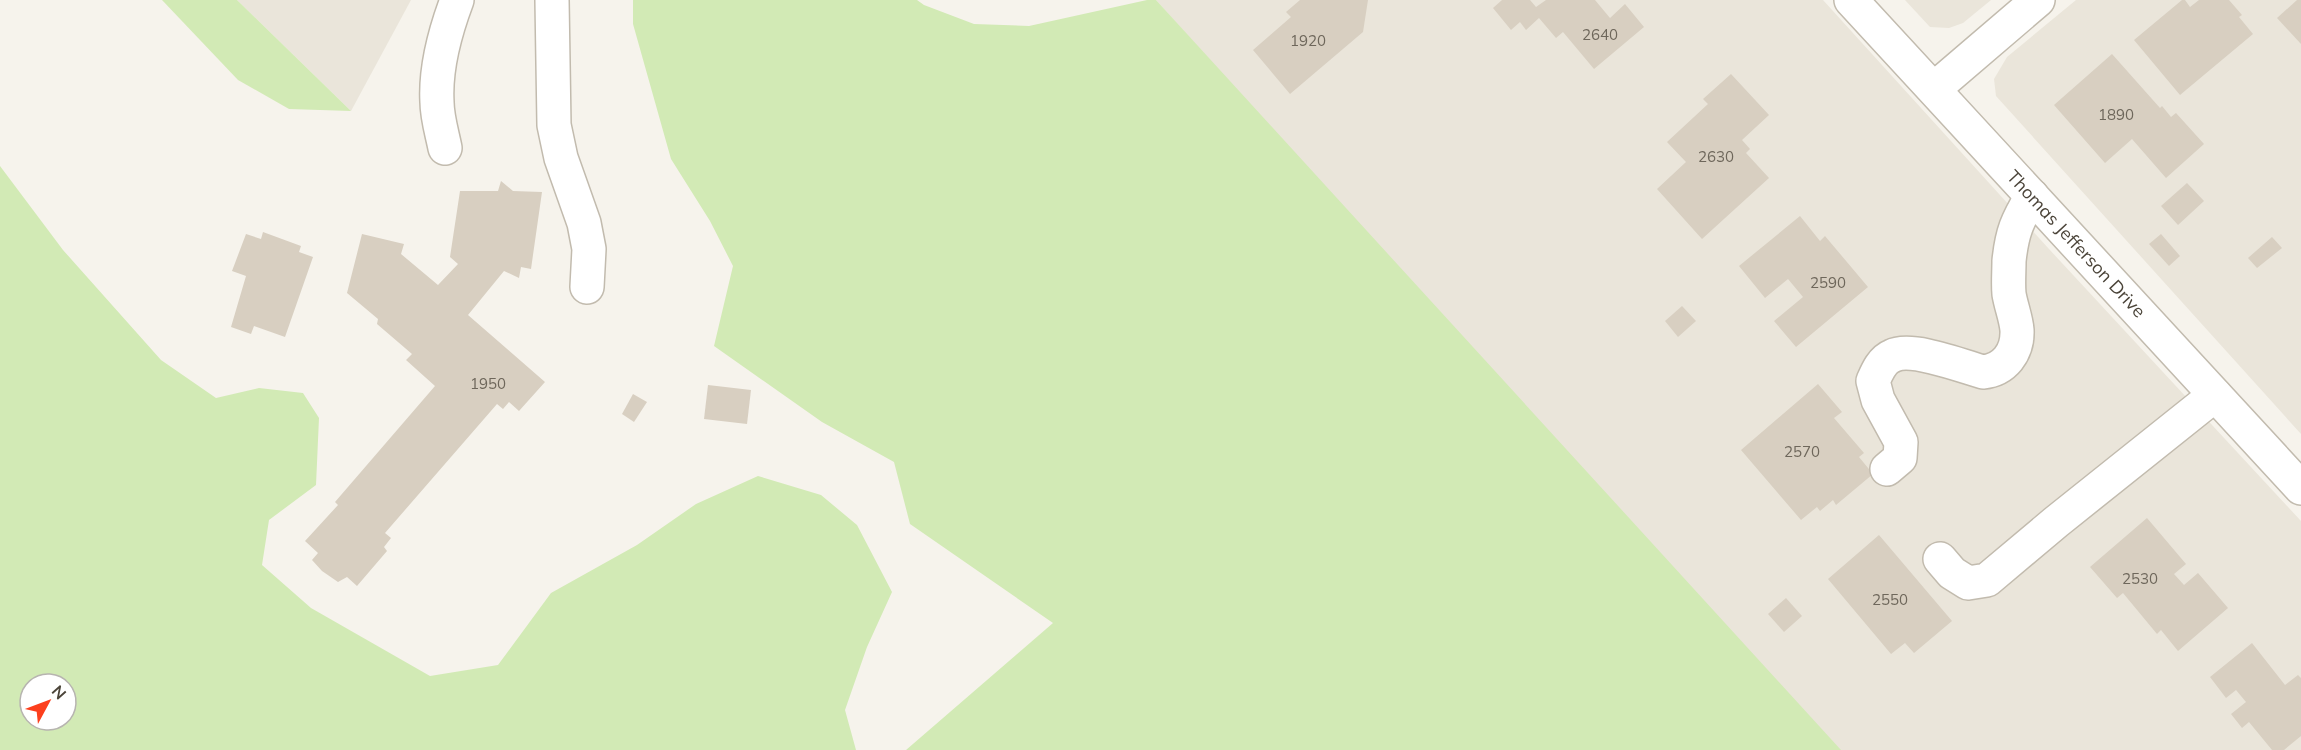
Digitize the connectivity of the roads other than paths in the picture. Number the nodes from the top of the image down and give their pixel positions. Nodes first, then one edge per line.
1 (458, 0) edge
2 (552, 0) edge
3 (1851, 0) edge
4 (2038, 0) edge
5 (1934, 89) junction
6 (445, 148) dead end
7 (2032, 196) junction
8 (587, 287) dead end
9 (2215, 395) junction
10 (1887, 469) dead end
11 (2301, 488) edge
12 (1940, 559) dead end

1 - 6 street
2 - 8 street
3 - 5 street, Thomas Jefferson Drive
4 - 5 street
5 - 7 street, Thomas Jefferson Drive
7 - 9 street, Thomas Jefferson Drive
7 - 10 street
9 - 11 street, Thomas Jefferson Drive
9 - 12 street

